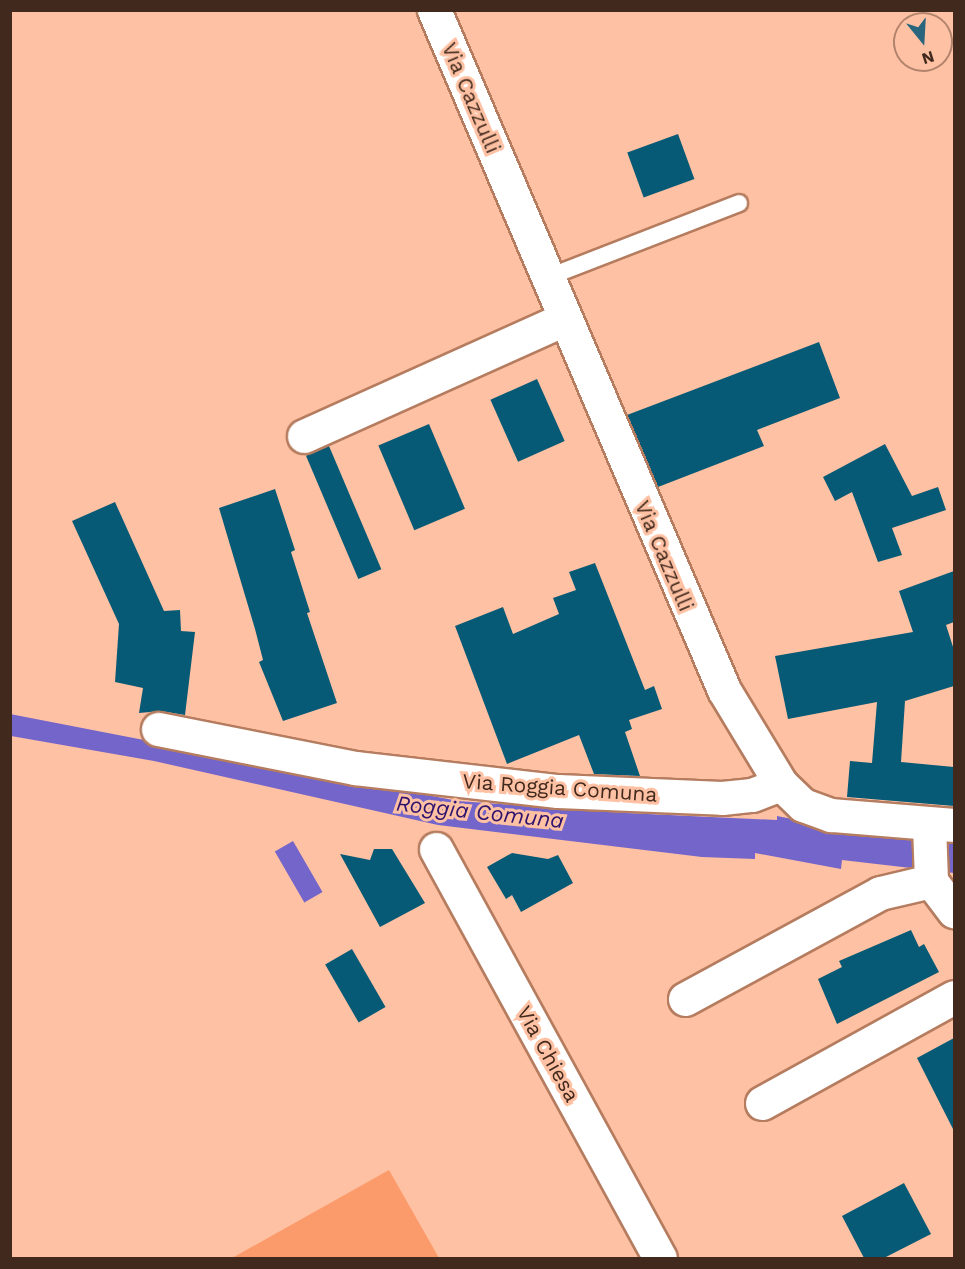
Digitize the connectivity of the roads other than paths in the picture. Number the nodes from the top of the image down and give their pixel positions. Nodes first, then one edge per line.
1 (434, 10) edge
2 (739, 203) dead end
3 (546, 278) junction
4 (564, 319) junction
5 (304, 436) dead end
6 (158, 729) dead end
7 (781, 784) junction
8 (942, 824) edge
9 (436, 849) dead end
10 (931, 880) junction
11 (954, 911) edge
12 (954, 997) edge
13 (685, 999) dead end
14 (762, 1103) dead end
15 (660, 1258) edge

1 - 3 street, Via Cazzulli
2 - 3 lane
3 - 4 street, Via Cazzulli
4 - 5 street
4 - 7 street, Via Cazzulli
6 - 7 street, Via Roggia Comuna
7 - 8 street
8 - 10 street
9 - 15 street, Via Chiesa
10 - 11 street
10 - 13 street
12 - 14 street

